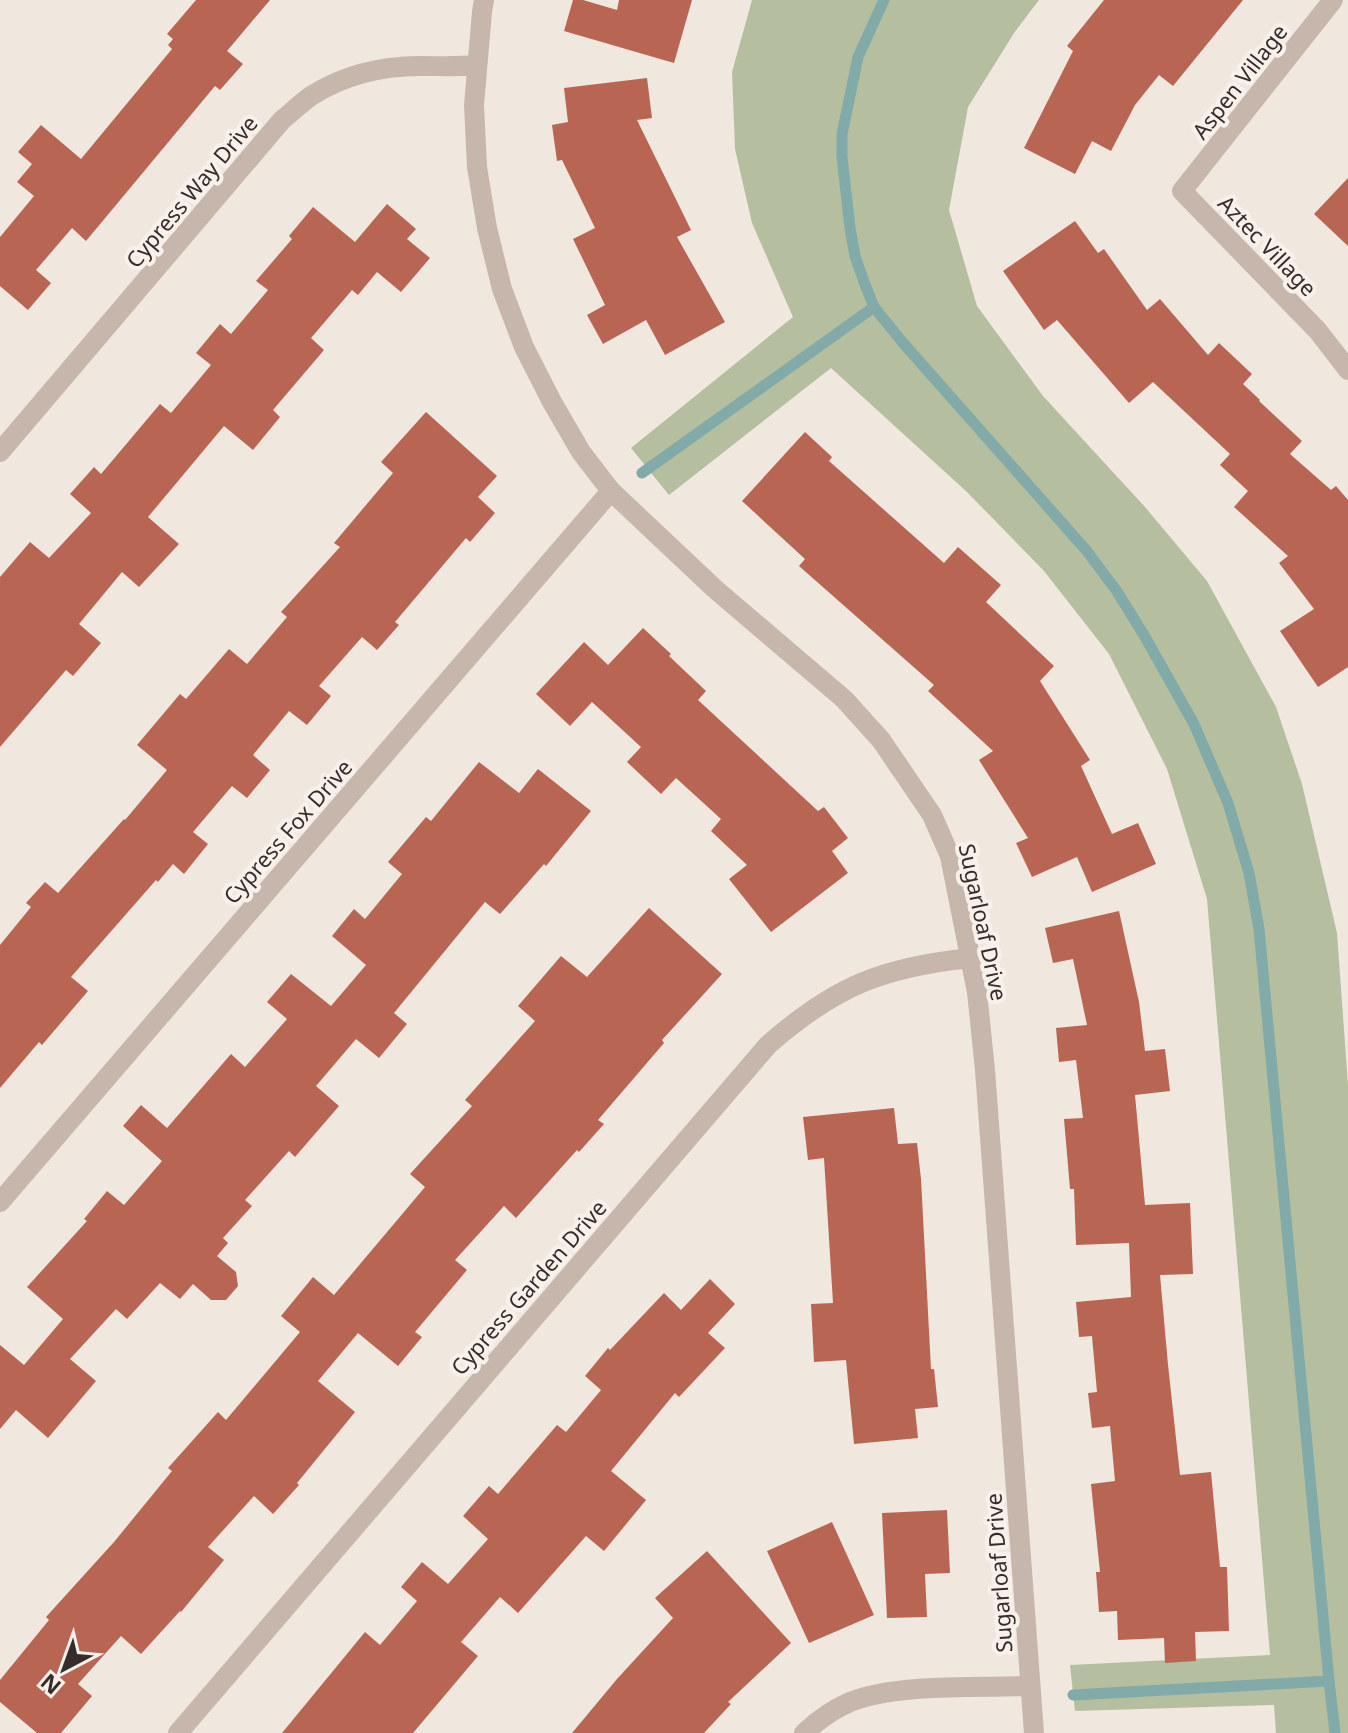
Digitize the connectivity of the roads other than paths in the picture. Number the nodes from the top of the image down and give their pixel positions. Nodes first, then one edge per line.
1 (484, 0) edge
2 (1333, 0) edge
3 (477, 65) junction
4 (1182, 191) joint
5 (1348, 370) edge
6 (0, 452) edge
7 (611, 491) junction
8 (971, 958) junction
9 (0, 1202) edge
10 (1030, 1686) junction
11 (178, 1733) edge
12 (804, 1733) edge
13 (1034, 1733) edge

1 - 3 street, Sugarloaf Drive
2 - 4 street, Aspen Village
3 - 6 street, Cypress Way Drive
3 - 7 street, Sugarloaf Drive
4 - 5 street, Aztec Village
7 - 8 street, Sugarloaf Drive
7 - 9 street, Cypress Fox Drive
8 - 10 street, Sugarloaf Drive
8 - 11 street, Cypress Garden Drive
10 - 12 street
10 - 13 street, Sugarloaf Drive

